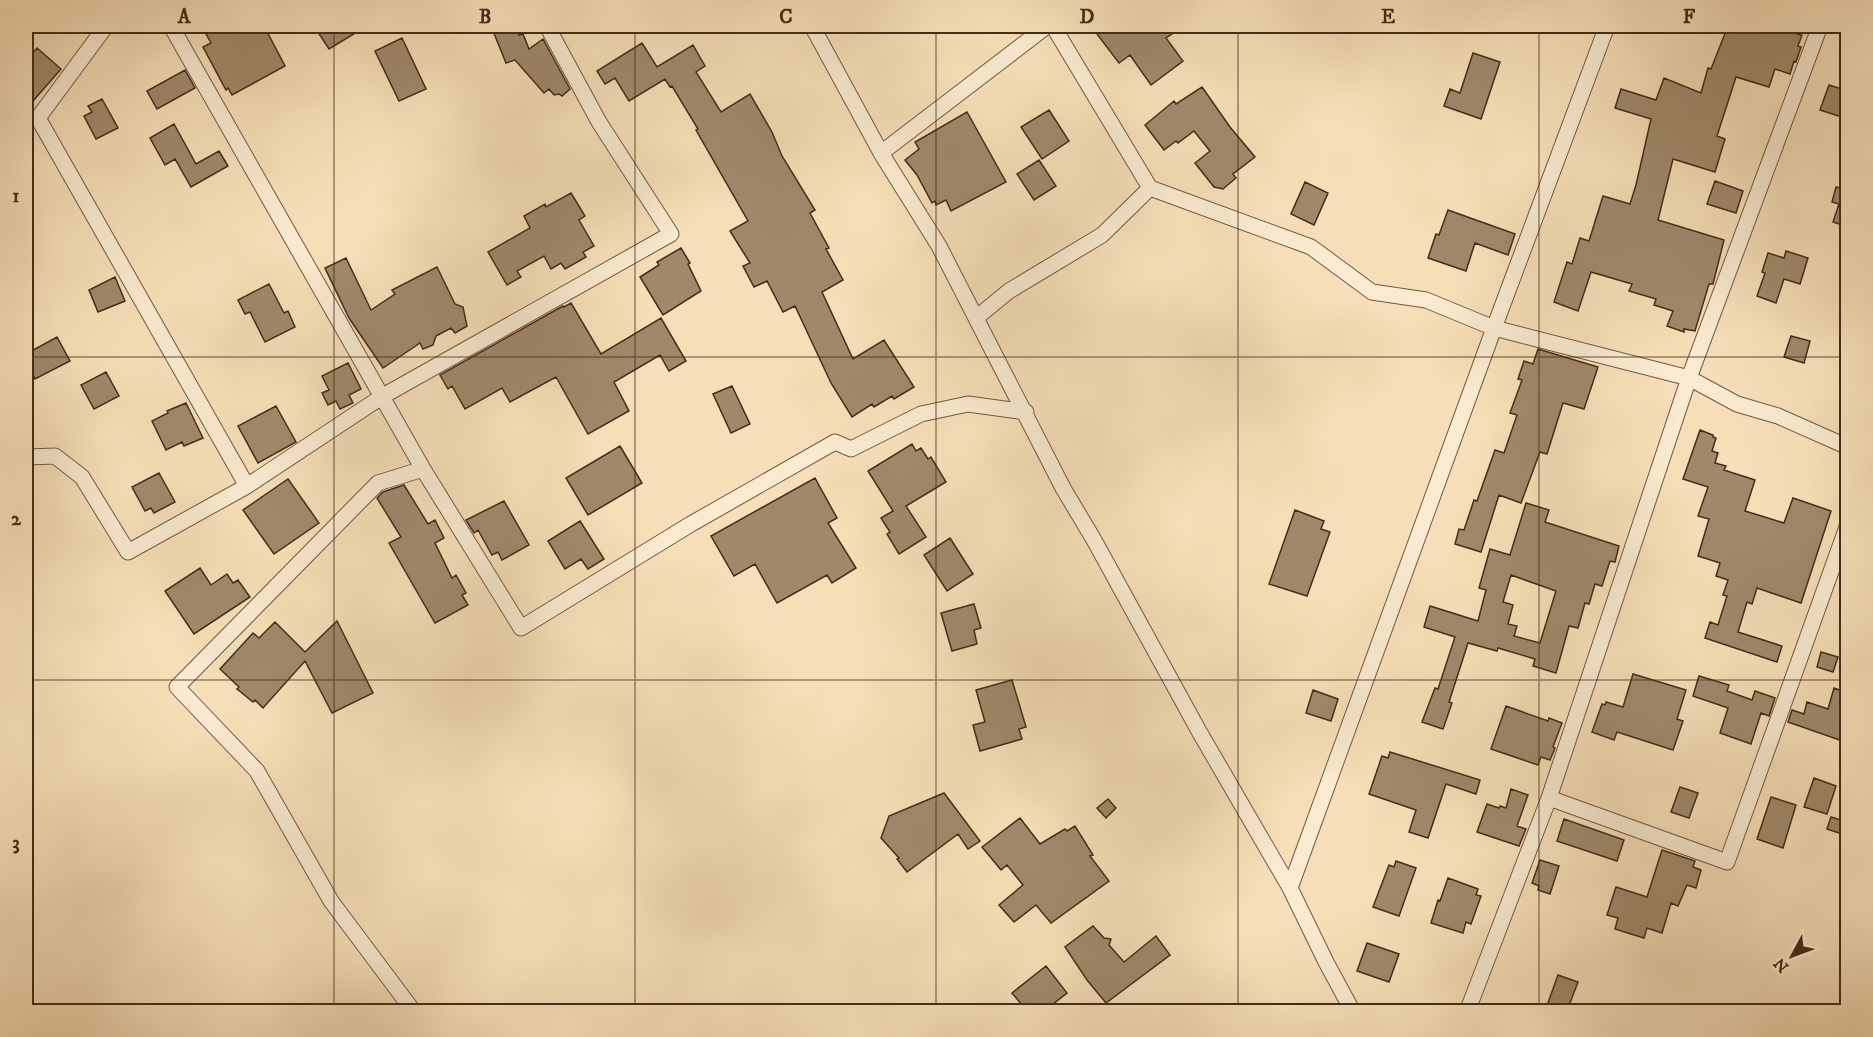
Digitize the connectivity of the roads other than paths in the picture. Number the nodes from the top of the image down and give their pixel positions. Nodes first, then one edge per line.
1 (106, 26) edge
2 (171, 26) edge
3 (547, 26) edge
4 (812, 26) edge
5 (1047, 26) edge
6 (1053, 26) edge
7 (1607, 26) edge
8 (1820, 26) edge
9 (881, 153) junction
10 (1150, 188) junction
11 (975, 318) junction
12 (1494, 328) junction
13 (1689, 378) junction
14 (383, 396) junction
15 (1026, 412) junction
16 (1848, 447) edge
17 (26, 457) edge
18 (423, 469) junction
19 (247, 486) junction
20 (1848, 524) edge
21 (1549, 798) junction
22 (1290, 888) junction
23 (414, 1011) edge
24 (1353, 1011) edge
25 (1467, 1011) edge

1 - 19 street
2 - 14 street
3 - 14 street
4 - 9 street
5 - 9 street
6 - 10 street
7 - 12 street
8 - 13 street
9 - 11 street
10 - 11 street
10 - 12 street
11 - 15 street
12 - 13 street
12 - 22 street
13 - 16 street
13 - 21 street
14 - 18 street
14 - 19 street
15 - 18 street
15 - 22 street
17 - 19 street
18 - 23 street
20 - 21 street
21 - 25 street
22 - 24 street

